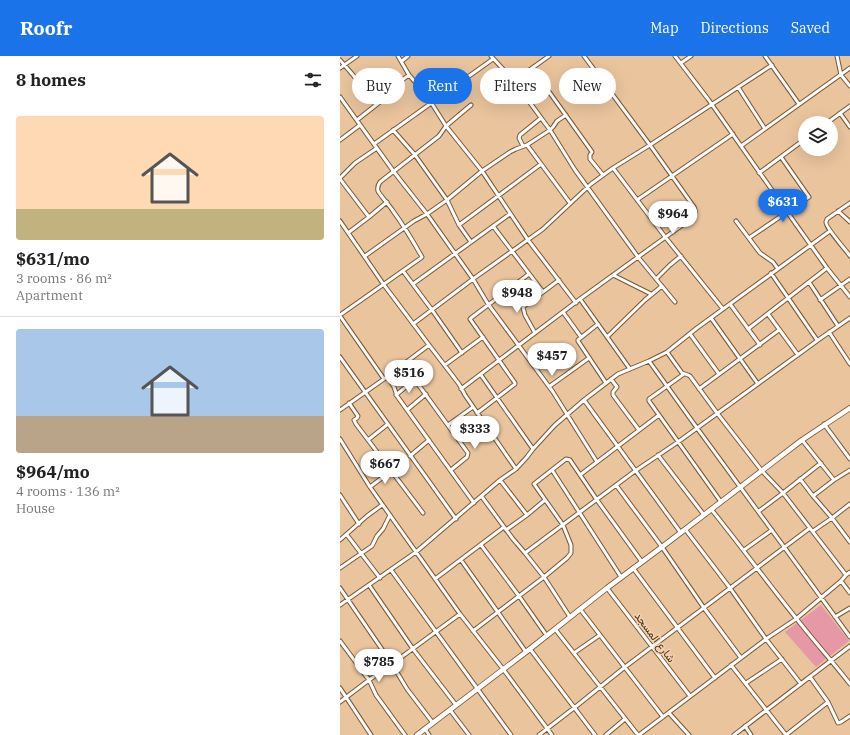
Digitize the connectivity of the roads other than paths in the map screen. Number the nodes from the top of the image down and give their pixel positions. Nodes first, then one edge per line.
1 (355, 56) edge
2 (398, 56) edge
3 (408, 56) edge
4 (549, 56) edge
5 (584, 56) edge
6 (675, 56) edge
7 (691, 56) edge
8 (766, 56) edge
9 (837, 56) edge
10 (492, 58) edge
11 (340, 60) edge
12 (402, 61) junction
13 (681, 63) junction
14 (345, 65) junction
15 (772, 65) junction
16 (340, 68) edge
17 (502, 68) edge
18 (532, 68) edge
19 (850, 68) edge
20 (472, 73) edge
21 (841, 74) junction
22 (409, 75) junction
23 (413, 80) edge
24 (850, 86) edge
25 (738, 87) junction
26 (551, 94) edge
27 (340, 97) edge
28 (430, 104) edge
29 (432, 104) edge
30 (531, 104) edge
31 (712, 104) junction
32 (799, 104) junction
33 (376, 105) junction
34 (471, 105) dead end
35 (850, 106) edge
36 (840, 113) junction
37 (566, 115) junction
38 (836, 116) edge
39 (541, 118) junction
40 (357, 120) junction
41 (360, 125) junction
42 (446, 126) junction
43 (850, 127) edge
44 (765, 129) junction
45 (392, 130) junction
46 (550, 130) junction
47 (732, 134) junction
48 (340, 140) edge
49 (374, 144) junction
50 (798, 144) edge
51 (525, 145) junction
52 (650, 145) junction
53 (741, 146) junction
54 (376, 148) junction
55 (415, 155) junction
56 (781, 157) junction
57 (541, 164) junction
58 (613, 168) junction
59 (482, 171) junction
60 (394, 172) junction
61 (759, 173) junction
62 (603, 176) junction
63 (672, 176) junction
64 (340, 178) edge
65 (587, 187) junction
66 (498, 195) junction
67 (447, 200) junction
68 (637, 200) junction
69 (387, 202) junction
70 (570, 203) junction
71 (850, 203) edge
72 (838, 211) junction
73 (787, 212) junction
74 (427, 214) junction
75 (510, 214) junction
76 (369, 218) junction
77 (340, 221) edge
78 (736, 221) dead end
79 (850, 222) edge
80 (459, 225) junction
81 (342, 226) edge
82 (493, 226) junction
83 (405, 227) junction
84 (830, 231) junction
85 (348, 233) junction
86 (666, 238) junction
87 (749, 238) junction
88 (528, 240) junction
89 (471, 242) junction
90 (811, 245) junction
91 (512, 252) junction
92 (455, 254) junction
93 (365, 256) junction
94 (681, 256) junction
95 (850, 256) edge
96 (638, 257) junction
97 (778, 268) junction
98 (827, 268) junction
99 (403, 271) junction
100 (771, 273) junction
101 (529, 274) junction
102 (613, 275) junction
103 (656, 279) junction
104 (850, 279) edge
105 (473, 280) junction
106 (559, 280) junction
107 (809, 282) junction
108 (413, 284) junction
109 (384, 285) junction
110 (841, 285) junction
111 (513, 286) junction
112 (662, 286) junction
113 (543, 292) junction
114 (651, 294) junction
115 (850, 297) edge
116 (788, 298) junction
117 (580, 299) junction
118 (820, 300) junction
119 (576, 302) junction
120 (675, 302) dead end
121 (488, 304) junction
122 (730, 304) junction
123 (523, 308) junction
124 (723, 309) junction
125 (432, 310) junction
126 (563, 312) junction
127 (768, 314) junction
128 (340, 315) edge
129 (711, 318) junction
130 (850, 318) edge
131 (413, 324) junction
132 (598, 324) junction
133 (838, 326) junction
134 (748, 329) junction
135 (779, 330) junction
136 (830, 332) junction
137 (535, 333) junction
138 (690, 334) junction
139 (483, 337) junction
140 (581, 337) junction
141 (607, 337) junction
142 (817, 340) junction
143 (429, 345) junction
144 (519, 345) junction
145 (760, 345) junction
146 (667, 352) junction
147 (462, 353) junction
148 (798, 355) junction
149 (340, 357) edge
150 (589, 358) junction
151 (740, 359) junction
152 (500, 360) junction
153 (649, 362) junction
154 (342, 363) edge
155 (850, 364) edge
156 (445, 365) junction
157 (630, 369) junction
158 (684, 374) junction
159 (719, 374) junction
160 (480, 375) junction
161 (385, 378) junction
162 (611, 379) junction
163 (606, 383) junction
164 (758, 384) junction
165 (550, 386) junction
166 (667, 386) junction
167 (461, 389) junction
168 (699, 389) junction
169 (364, 392) junction
170 (426, 394) junction
171 (396, 395) junction
172 (497, 398) junction
173 (584, 400) junction
174 (349, 403) junction
175 (473, 407) junction
176 (850, 408) edge
177 (340, 410) edge
178 (407, 410) junction
179 (476, 413) junction
180 (717, 413) junction
181 (567, 414) junction
182 (659, 415) junction
183 (388, 424) junction
184 (824, 424) junction
185 (448, 425) junction
186 (697, 428) junction
187 (639, 430) junction
188 (340, 439) edge
189 (368, 440) junction
190 (429, 440) junction
191 (802, 440) junction
192 (678, 442) junction
193 (345, 445) junction
194 (618, 447) junction
195 (340, 449) edge
196 (533, 449) junction
197 (410, 456) junction
198 (658, 456) junction
199 (850, 459) edge
200 (597, 462) junction
201 (820, 463) junction
202 (516, 469) junction
203 (451, 470) junction
204 (552, 470) junction
205 (850, 470) edge
206 (391, 471) junction
207 (635, 471) junction
208 (762, 471) junction
209 (580, 475) junction
210 (800, 479) junction
211 (500, 480) junction
212 (834, 480) junction
213 (616, 485) junction
214 (370, 487) junction
215 (740, 487) junction
216 (783, 493) junction
217 (340, 495) edge
218 (813, 496) junction
219 (482, 497) junction
220 (545, 500) junction
221 (597, 500) junction
222 (721, 502) junction
223 (474, 503) junction
224 (850, 504) edge
225 (382, 505) junction
226 (711, 509) junction
227 (580, 512) junction
228 (759, 512) junction
229 (423, 513) dead end
230 (390, 515) junction
231 (527, 515) junction
232 (704, 515) junction
233 (832, 518) junction
234 (456, 519) junction
235 (359, 524) junction
236 (563, 525) junction
237 (505, 528) junction
238 (810, 528) junction
239 (772, 530) junction
240 (683, 531) junction
241 (813, 531) junction
242 (347, 535) junction
243 (340, 540) edge
244 (850, 540) edge
245 (481, 545) junction
246 (662, 547) junction
247 (784, 547) junction
248 (744, 550) junction
249 (416, 552) junction
250 (362, 553) junction
251 (525, 553) junction
252 (461, 560) junction
253 (642, 562) junction
254 (757, 567) junction
255 (340, 568) edge
256 (633, 568) junction
257 (391, 570) junction
258 (850, 572) edge
259 (846, 575) junction
260 (544, 577) junction
261 (621, 577) junction
262 (380, 578) junction
263 (435, 579) junction
264 (841, 581) junction
265 (368, 585) junction
266 (340, 588) edge
267 (607, 588) junction
268 (730, 588) junction
269 (850, 593) edge
270 (519, 596) junction
271 (821, 598) junction
272 (348, 599) junction
273 (340, 605) edge
274 (704, 608) junction
275 (850, 608) edge
276 (580, 609) junction
277 (497, 612) junction
278 (460, 614) junction
279 (570, 617) junction
280 (835, 617) junction
281 (796, 619) junction
282 (678, 627) junction
283 (555, 629) junction
284 (473, 631) junction
285 (436, 632) junction
286 (600, 635) junction
287 (546, 636) junction
288 (850, 637) edge
289 (766, 639) junction
290 (340, 641) edge
291 (850, 646) edge
292 (652, 647) junction
293 (413, 649) junction
294 (528, 650) junction
295 (574, 653) junction
296 (742, 658) junction
297 (782, 658) junction
298 (832, 660) junction
299 (392, 664) junction
300 (731, 665) junction
301 (625, 667) junction
302 (503, 669) junction
303 (810, 677) junction
304 (715, 678) junction
305 (369, 680) junction
306 (746, 684) junction
307 (801, 684) junction
308 (850, 684) edge
309 (600, 686) junction
310 (340, 688) edge
311 (477, 689) junction
312 (690, 696) junction
313 (347, 698) junction
314 (340, 702) edge
315 (828, 702) junction
316 (456, 705) junction
317 (574, 708) junction
318 (450, 710) junction
319 (766, 710) junction
320 (669, 713) junction
321 (850, 716) edge
322 (662, 717) junction
323 (625, 719) junction
324 (433, 723) junction
325 (745, 726) junction
326 (425, 729) junction
327 (547, 729) junction
328 (686, 731) junction
329 (371, 735) edge
330 (405, 735) edge
331 (417, 735) edge
332 (429, 735) edge
333 (468, 735) edge
334 (511, 735) edge
335 (539, 735) edge
336 (552, 735) edge
337 (595, 735) edge
338 (606, 735) edge
339 (638, 735) edge
340 (682, 735) edge
341 (689, 735) edge
342 (734, 735) edge
343 (751, 735) edge
344 (786, 735) edge

1 - 14 street
2 - 12 street
3 - 12 street
4 - 18 street
5 - 52 street
6 - 13 street
7 - 13 street
8 - 15 street
9 - 21 street
10 - 17 street
10 - 20 street
11 - 14 street
12 - 22 street
13 - 31 street
14 - 16 street
14 - 33 street
15 - 25 street
15 - 32 street
19 - 21 street
21 - 24 street
21 - 32 street
22 - 23 street
22 - 33 street
25 - 31 street
25 - 44 street
26 - 37 street
27 - 40 street
28 - 45 street
29 - 42 street
30 - 39 street
31 - 47 street
31 - 52 street
32 - 44 street
33 - 40 street
34 - 42 street
35 - 36 street
36 - 38 street
36 - 43 street
37 - 46 street
37 - 62 street
39 - 46 street
39 - 51 street
40 - 41 street
41 - 48 street
41 - 49 street
42 - 55 street
42 - 59 street
44 - 53 street
45 - 49 street
45 - 55 street
46 - 51 street
46 - 65 street
47 - 53 street
47 - 63 street
49 - 54 street
50 - 56 street
51 - 57 street
51 - 59 street
52 - 58 street
52 - 63 street
53 - 61 street
54 - 60 street
54 - 64 street
55 - 60 street
55 - 67 street
56 - 61 street
56 - 73 street
57 - 66 street
57 - 70 street
58 - 62 street
58 - 68 street
59 - 66 street
59 - 67 street
60 - 69 street
60 - 74 street
61 - 73 street
62 - 65 street
63 - 68 street
63 - 86 street
64 - 76 street
65 - 70 street
65 - 96 street
66 - 75 street
66 - 80 street
67 - 74 street
67 - 80 street
68 - 86 street
69 - 76 street
69 - 83 street
70 - 88 street
71 - 72 street
72 - 79 street
72 - 84 street
73 - 87 street
73 - 90 street
74 - 83 street
74 - 92 street
75 - 82 street
75 - 88 street
76 - 85 street
77 - 81 street
78 - 87 street
80 - 89 street
81 - 85 street
82 - 89 street
82 - 91 street
83 - 93 street
83 - 99 street
84 - 90 street
84 - 95 street
85 - 93 street
86 - 94 street
86 - 96 street
87 - 97 street
88 - 91 street
88 - 106 street
89 - 92 street
90 - 97 street
90 - 98 street
91 - 101 street
91 - 105 street
92 - 105 street
92 - 108 street
93 - 109 street
94 - 103 street
94 - 124 street
96 - 102 street
96 - 103 street
97 - 100 street
98 - 107 street
98 - 110 street
99 - 108 street
99 - 109 street
100 - 116 street
100 - 122 street
101 - 111 street
101 - 113 street
102 - 114 street
102 - 117 street
103 - 112 street
104 - 110 street
105 - 121 street
105 - 125 street
106 - 113 street
106 - 119 street
107 - 116 street
107 - 118 street
108 - 125 street
109 - 128 street
109 - 131 street
110 - 115 street
110 - 118 street
111 - 121 street
111 - 123 street
112 - 114 street
112 - 120 street
113 - 123 street
114 - 141 street
116 - 127 street
116 - 142 street
117 - 119 street
117 - 132 street
118 - 133 street
119 - 126 street
121 - 139 street
121 - 144 street
122 - 124 street
122 - 134 street
123 - 137 street
124 - 129 street
125 - 131 street
125 - 147 street
126 - 137 street
126 - 140 street
127 - 134 street
127 - 135 street
128 - 161 street
129 - 138 street
129 - 151 street
130 - 133 street
131 - 143 street
132 - 140 street
132 - 141 street
133 - 136 street
134 - 145 street
135 - 145 street
135 - 148 street
136 - 142 street
136 - 155 street
137 - 144 street
138 - 146 street
138 - 159 street
139 - 147 street
139 - 152 street
140 - 150 street
141 - 157 street
142 - 148 street
143 - 156 street
143 - 161 street
144 - 152 street
144 - 165 street
145 - 151 street
146 - 153 street
146 - 158 street
147 - 156 street
148 - 164 street
149 - 154 street
150 - 163 street
150 - 165 street
151 - 159 street
151 - 164 street
152 - 160 street
152 - 172 street
153 - 157 street
153 - 166 street
154 - 169 street
156 - 167 street
157 - 162 street
158 - 166 street
158 - 168 street
159 - 168 street
160 - 167 street
160 - 172 street
161 - 169 street
161 - 171 street
162 - 163 street
162 - 187 street
163 - 173 street
164 - 180 street
165 - 181 street
166 - 182 street
166 - 186 street
167 - 175 street
168 - 180 street
169 - 174 street
169 - 183 street
170 - 171 street
170 - 178 street
170 - 185 street
171 - 178 street
172 - 179 street
172 - 196 street
173 - 181 street
173 - 194 street
174 - 177 street
174 - 189 street
175 - 179 street
175 - 185 street
176 - 184 street
178 - 190 street
179 - 202 street
180 - 186 street
180 - 208 street
181 - 196 street
181 - 200 street
182 - 187 street
182 - 192 street
183 - 189 street
183 - 197 street
184 - 191 street
184 - 199 street
185 - 203 street
186 - 192 street
186 - 215 street
187 - 194 street
188 - 193 street
189 - 206 street
190 - 197 street
190 - 203 street
191 - 201 street
191 - 208 street
192 - 198 street
192 - 222 street
193 - 195 street
193 - 214 street
194 - 200 street
194 - 207 street
196 - 202 street
197 - 234 street
198 - 207 street
198 - 232 street
200 - 209 street
201 - 210 street
201 - 212 street
202 - 211 street
203 - 223 street
204 - 209 street
204 - 220 street
204 - 227 street
205 - 212 street
206 - 214 street
206 - 229 street
207 - 213 street
207 - 240 street
208 - 215 street
208 - 216 street
209 - 221 street
210 - 216 street
210 - 218 street
211 - 219 street
211 - 231 street
212 - 218 street
213 - 221 street
213 - 246 street
214 - 225 street
215 - 222 street
215 - 228 street
216 - 228 street
216 - 238 street
217 - 235 street
218 - 233 street
219 - 223 street
219 - 237 street
220 - 231 street
220 - 236 street
221 - 227 street
221 - 253 street
222 - 226 street
223 - 234 street
224 - 233 street
225 - 230 street
225 - 235 street
226 - 232 street
226 - 248 street
227 - 236 street
227 - 261 street
228 - 239 street
230 - 249 street
230 - 250 street
231 - 237 street
232 - 240 street
233 - 241 street
233 - 244 street
234 - 249 street
235 - 242 street
236 - 251 street
236 - 260 street
237 - 245 street
237 - 251 street
238 - 241 street
238 - 247 street
239 - 247 street
239 - 248 street
240 - 246 street
240 - 268 street
241 - 259 street
242 - 243 street
242 - 250 street
245 - 252 street
245 - 270 street
246 - 253 street
246 - 274 street
247 - 254 street
247 - 271 street
248 - 254 street
249 - 257 street
249 - 263 street
250 - 255 street
250 - 262 street
251 - 260 street
252 - 263 street
252 - 277 street
253 - 256 street
254 - 268 street
254 - 281 street
256 - 261 street
256 - 282 street
257 - 262 street
257 - 285 street
258 - 259 street
259 - 264 street
260 - 270 street
260 - 279 street
261 - 267 street
262 - 265 street
263 - 278 street
264 - 269 street
264 - 271 street
265 - 272 street
265 - 293 street
266 - 272 street
267 - 276 street
267 - 292 street, شارع المسجد
268 - 274 street
268 - 289 street
270 - 277 street
270 - 287 street
271 - 280 street
271 - 281 street
272 - 273 street
272 - 299 street
274 - 282 street
274 - 296 street
275 - 280 street
276 - 279 street
276 - 286 street
277 - 284 street
277 - 294 street
278 - 284 street
278 - 285 street
279 - 283 street
280 - 288 street
281 - 289 street
281 - 298 street
282 - 292 street
282 - 304 street
283 - 287 street
283 - 295 street
284 - 302 street
285 - 293 street
285 - 311 street
286 - 295 street
286 - 301 street
287 - 294 street
289 - 296 street
289 - 297 street
290 - 305 street
291 - 298 street
292 - 301 street
292 - 312 street, شارع المسجد
293 - 299 street
293 - 316 street
294 - 302 street
294 - 317 street
295 - 309 street
296 - 300 street
297 - 306 street
297 - 307 street
298 - 303 street
298 - 308 street
299 - 305 street
299 - 324 street
300 - 304 street
300 - 306 street
301 - 309 street
301 - 322 street
302 - 311 street
302 - 327 street
303 - 307 street
303 - 315 street
304 - 312 street
305 - 313 street
305 - 330 street
306 - 319 street
307 - 319 street
309 - 317 street
309 - 323 street
310 - 313 street
311 - 316 street
311 - 334 street
312 - 320 street
313 - 314 street
313 - 329 street
315 - 321 street
315 - 344 street
316 - 318 street
317 - 327 street
317 - 337 street
318 - 324 street
318 - 333 street
319 - 325 street
319 - 344 street
320 - 322 street
320 - 328 street
322 - 339 street
323 - 338 street
323 - 339 street
324 - 326 street
325 - 342 street
325 - 343 street
326 - 331 street
326 - 332 street
327 - 335 street
327 - 336 street
328 - 340 street
328 - 341 street

